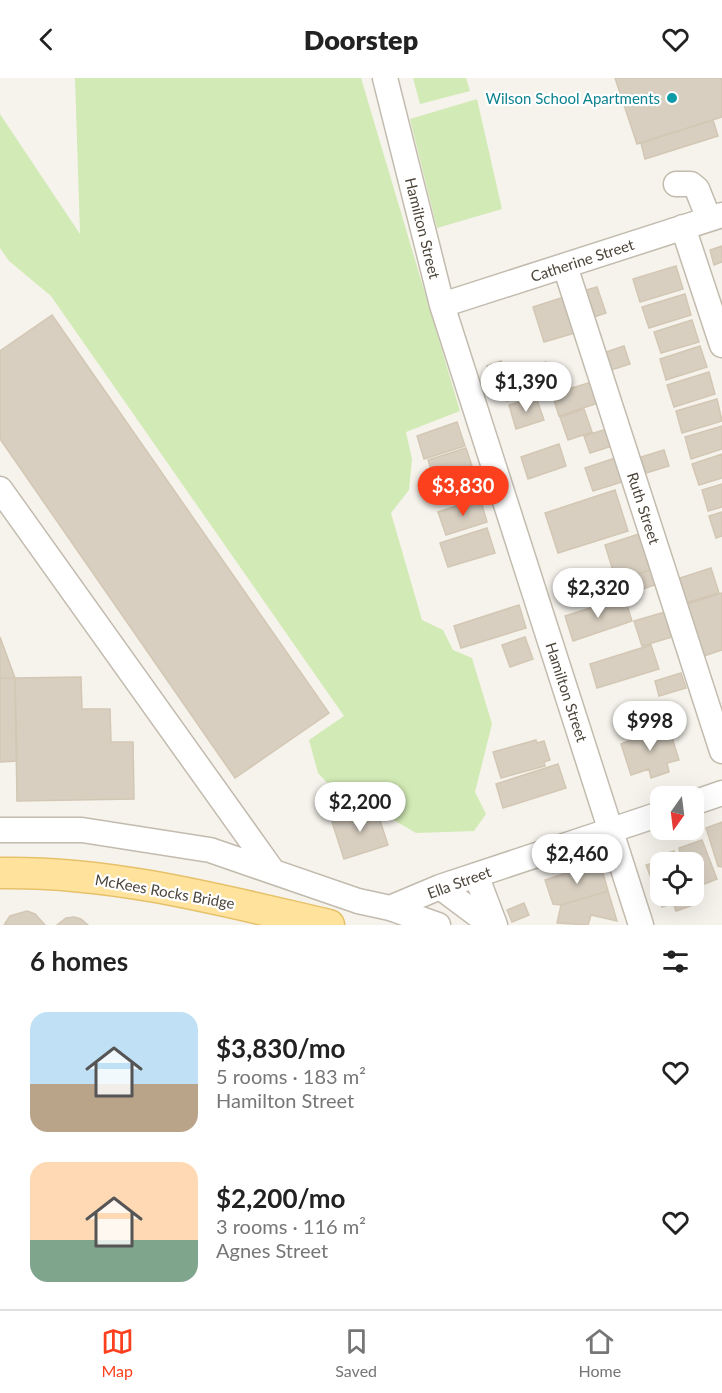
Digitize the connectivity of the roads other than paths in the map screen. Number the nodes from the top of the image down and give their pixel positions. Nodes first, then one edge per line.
1 (385, 78) edge
2 (676, 184) dead end
3 (715, 217) edge
4 (683, 227) junction
5 (565, 266) junction
6 (442, 305) junction
7 (722, 345) edge
8 (0, 489) edge
9 (722, 751) edge
10 (722, 793) edge
11 (704, 799) edge
12 (650, 817) edge
13 (0, 830) edge
14 (611, 830) junction
15 (272, 870) junction
16 (0, 873) edge
17 (476, 875) junction
18 (440, 887) junction
19 (393, 907) junction
20 (329, 925) edge
21 (438, 925) edge
22 (493, 925) edge
23 (641, 925) edge

1 - 6 street, Hamilton Street
2 - 3 street
3 - 4 street, Catherine Street
4 - 5 street, Catherine Street
4 - 7 street
5 - 6 street, Catherine Street
5 - 9 street, Ruth Street
6 - 14 street, Hamilton Street
8 - 15 street
10 - 11 street
12 - 14 street, Ella Street
13 - 15 street
14 - 17 street, Ella Street
14 - 23 street, Hamilton Street
15 - 19 street
16 - 20 main road, McKees Rocks Bridge
17 - 18 street, Ella Street
17 - 22 street
18 - 19 street, Ella Street
18 - 22 street
19 - 21 street

